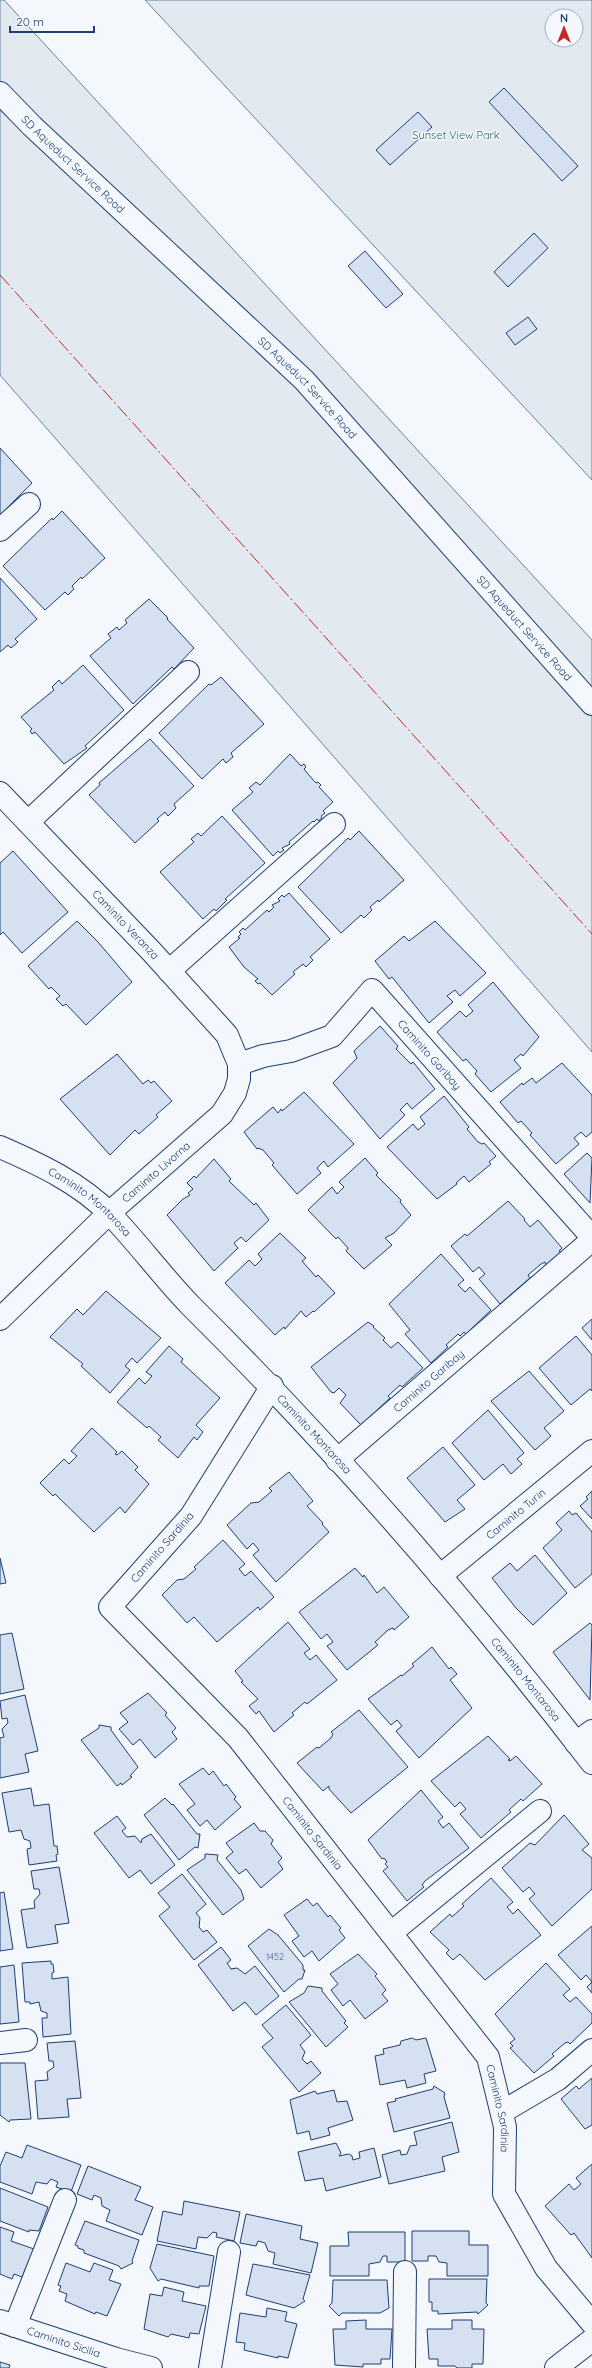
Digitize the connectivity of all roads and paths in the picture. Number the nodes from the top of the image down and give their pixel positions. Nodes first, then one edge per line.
1 (0, 93) edge
2 (29, 504) dead end
3 (0, 530) edge
4 (188, 672) dead end
5 (592, 704) edge
6 (0, 793) edge
7 (28, 822) junction
8 (334, 824) dead end
9 (169, 971) junction
10 (239, 1064) junction
11 (0, 1147) edge
12 (109, 1212) junction
13 (592, 1238) edge
14 (0, 1319) edge
15 (272, 1386) junction
16 (592, 1451) edge
17 (337, 1460) junction
18 (440, 1576) junction
19 (584, 1737) edge
20 (592, 1763) edge
21 (540, 1811) dead end
22 (391, 1933) junction
23 (26, 2040) dead end
24 (0, 2043) edge
25 (592, 2050) edge
26 (502, 2112) junction
27 (65, 2200) dead end
28 (229, 2252) dead end
29 (405, 2272) dead end
30 (8, 2323) edge
31 (592, 2323) edge
32 (592, 2340) edge
33 (105, 2362) edge
34 (151, 2368) edge
35 (210, 2368) edge
36 (404, 2368) edge
37 (556, 2368) edge

1 - 5 street, SD Aqueduct Service Road
2 - 3 street
4 - 7 street
6 - 7 street, Caminito Veranza
7 - 9 street, Caminito Veranza
8 - 9 street
9 - 10 street, Caminito Veranza
10 - 12 street, Caminito Livorna
10 - 13 street, Caminito Garibay
11 - 12 street, Caminito Montarosa
12 - 14 street, Caminito Livorna
12 - 15 street, Caminito Montarosa
13 - 17 street, Caminito Garibay
15 - 17 street, Caminito Montarosa
15 - 22 street, Caminito Sardinia
16 - 18 street, Caminito Turin
17 - 18 street, Caminito Montarosa
18 - 19 street, Caminito Montarosa
19 - 20 street, Caminito Montarosa
21 - 22 street
22 - 26 street, Caminito Sardinia
23 - 24 street
25 - 26 street
26 - 31 street, Caminito Sardinia
27 - 30 street
28 - 35 street
29 - 36 street
30 - 33 street, Caminito Sicilia
32 - 37 street
33 - 34 street, Caminito Sicilia

